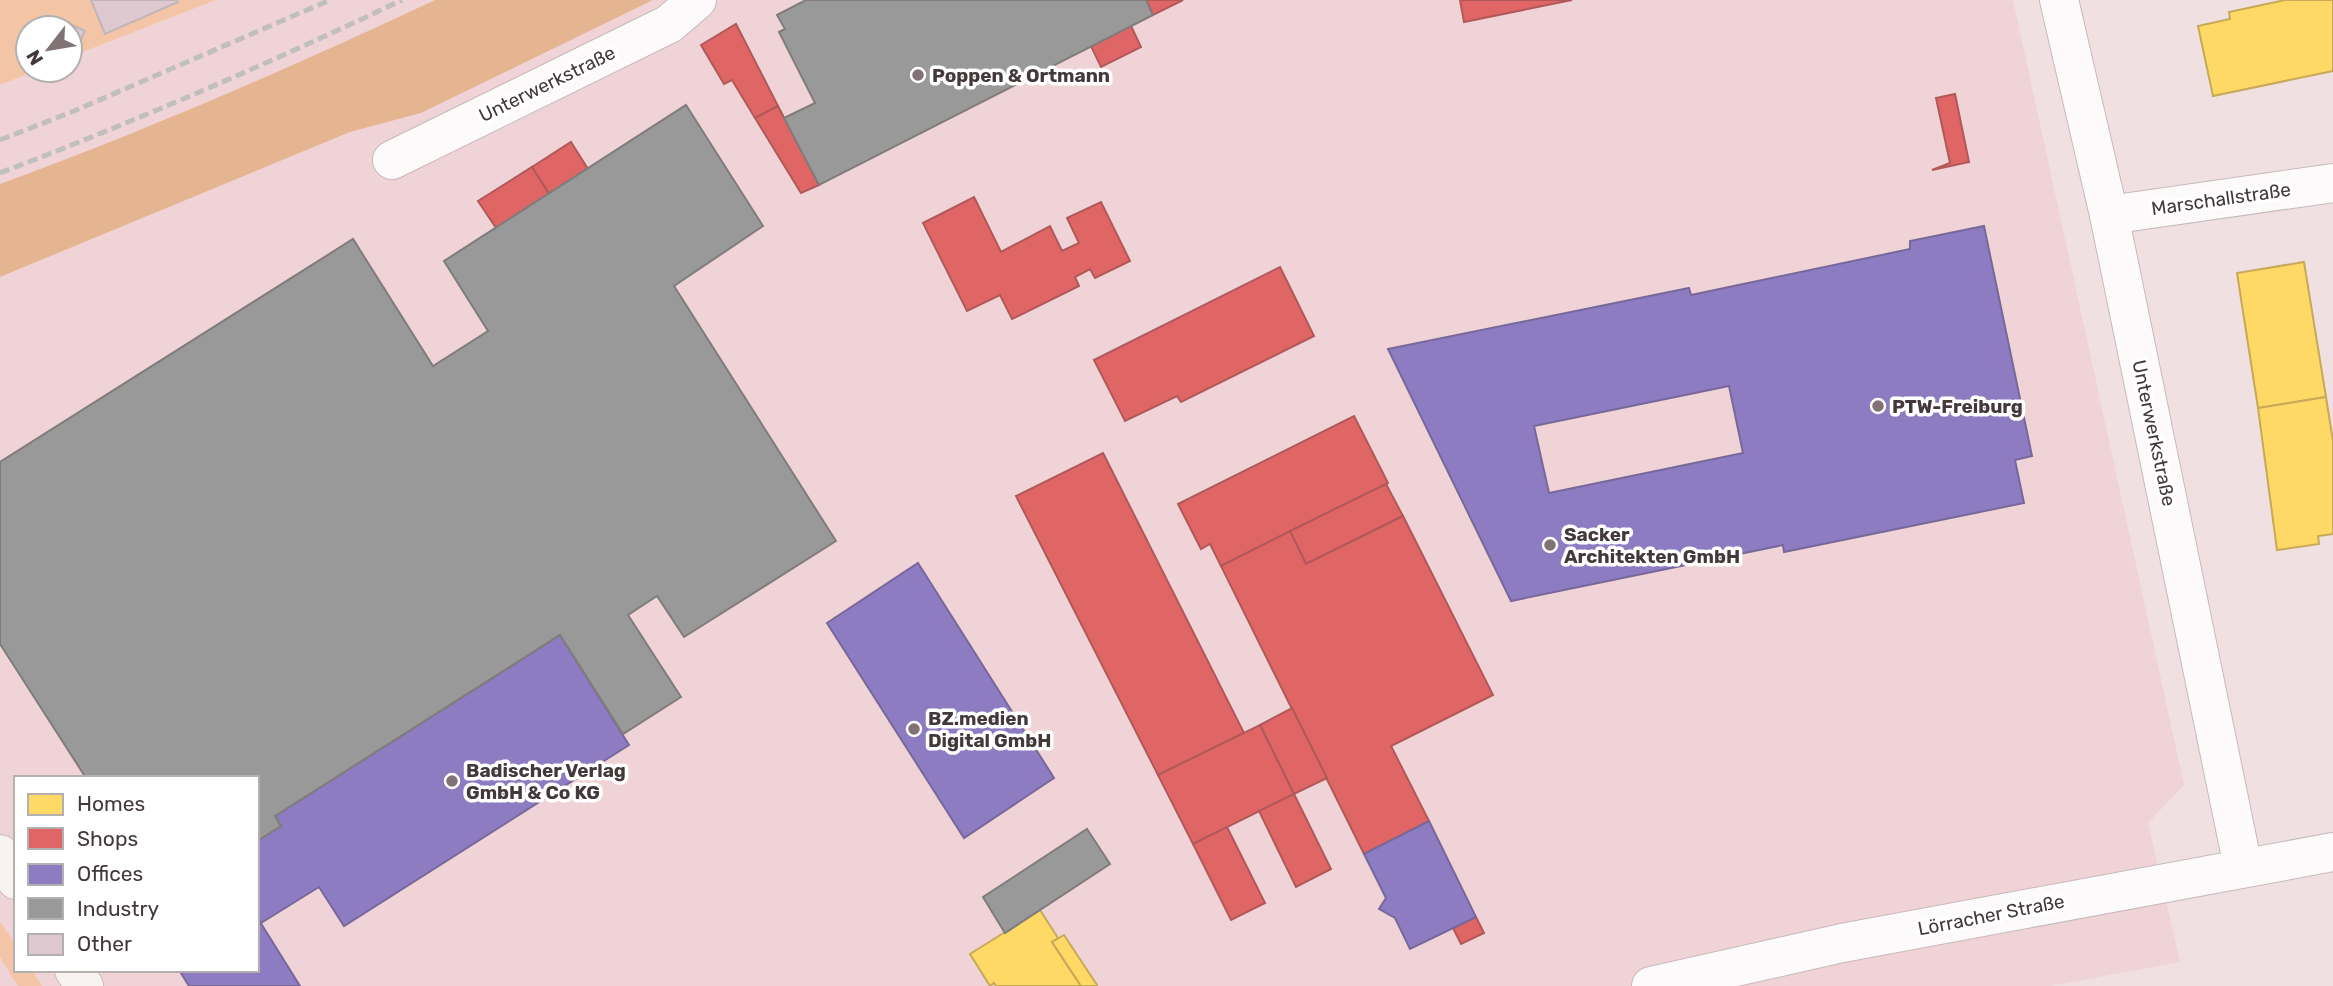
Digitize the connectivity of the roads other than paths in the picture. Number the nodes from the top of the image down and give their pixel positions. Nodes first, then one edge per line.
1 (696, 0) edge
2 (2059, 0) edge
3 (392, 160) dead end
4 (2333, 183) edge
5 (2109, 215) junction
6 (2333, 852) edge
7 (0, 854) edge
8 (2244, 867) junction
9 (14, 877) edge
10 (1651, 986) edge

1 - 3 street, Unterwerkstraße
2 - 5 street, Unterwerkstraße
4 - 5 street, Marschallstraße
5 - 8 street, Unterwerkstraße
6 - 8 street, Lörracher Straße
7 - 9 main road
8 - 10 street, Lörracher Straße

